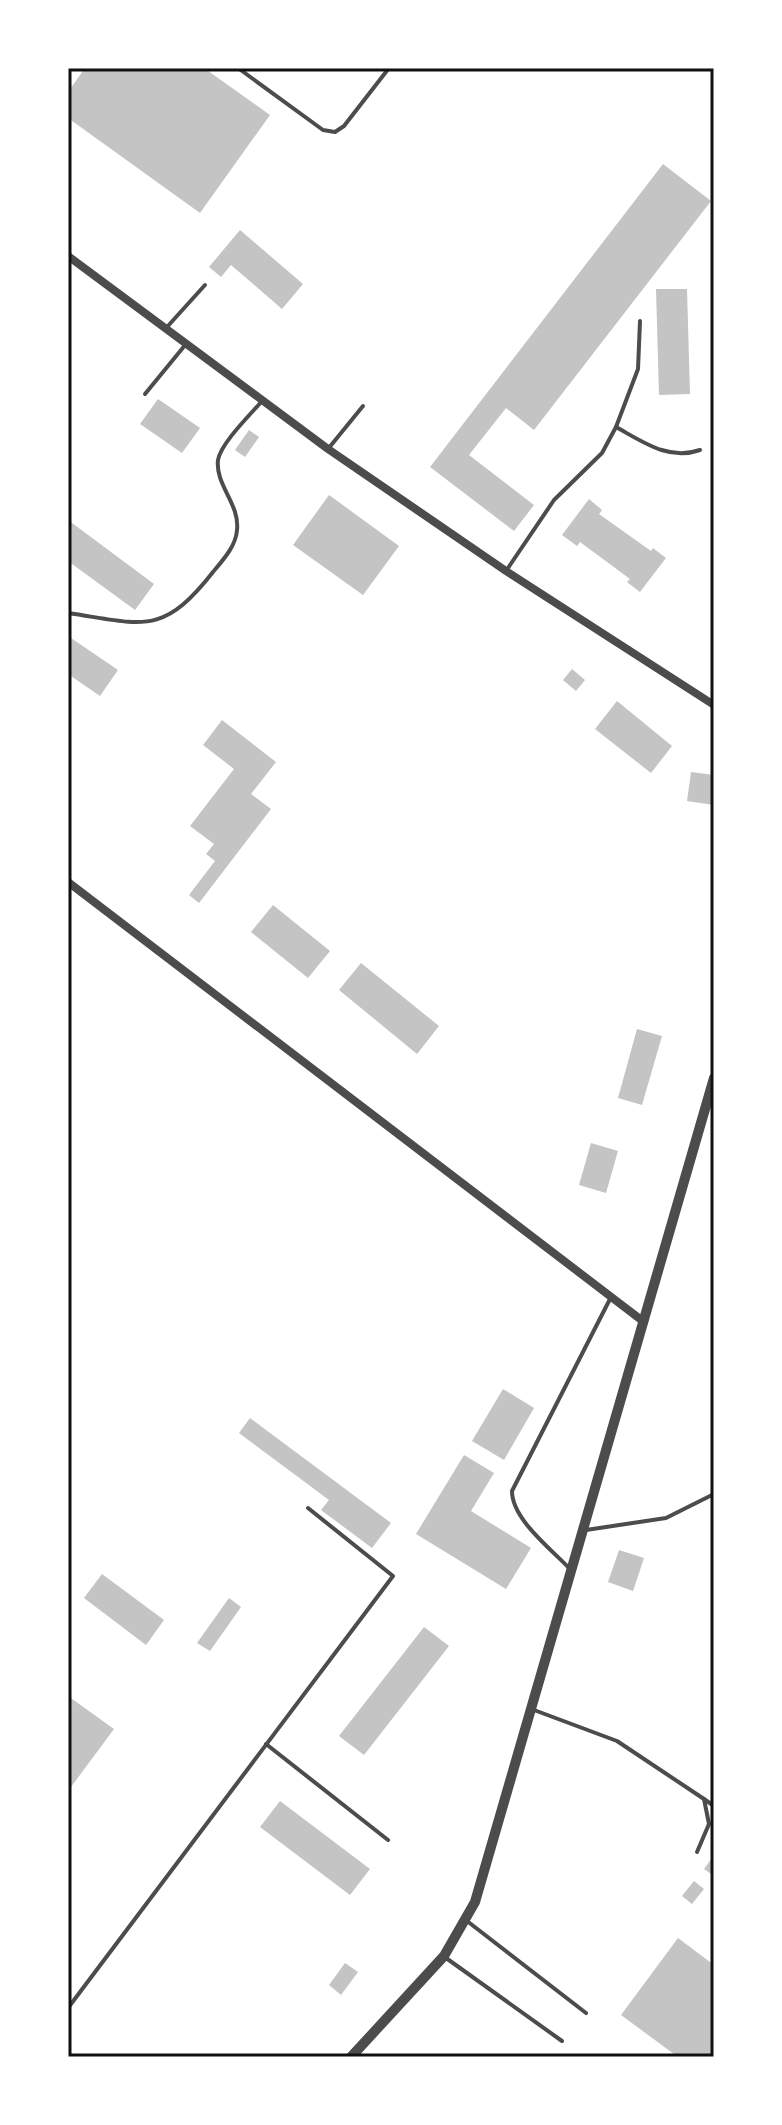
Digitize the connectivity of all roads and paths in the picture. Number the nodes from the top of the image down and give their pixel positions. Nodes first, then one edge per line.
1 (238, 68) edge
2 (389, 68) edge
3 (68, 256) edge
4 (205, 285) dead end
5 (640, 321) dead end
6 (165, 328) junction
7 (186, 344) junction
8 (145, 394) dead end
9 (262, 401) junction
10 (363, 406) dead end
11 (616, 427) junction
12 (328, 449) junction
13 (700, 450) dead end
14 (506, 571) junction
15 (68, 613) edge
16 (714, 705) edge
17 (68, 882) edge
18 (714, 1078) edge
19 (611, 1297) junction
20 (644, 1322) junction
21 (714, 1494) edge
22 (308, 1508) dead end
23 (584, 1530) junction
24 (572, 1572) junction
25 (532, 1710) junction
26 (266, 1744) junction
27 (704, 1799) junction
28 (714, 1806) edge
29 (388, 1840) dead end
30 (697, 1852) dead end
31 (465, 1920) junction
32 (444, 1956) junction
33 (68, 2008) edge
34 (586, 2013) dead end
35 (562, 2041) dead end
36 (351, 2057) edge

1 - 2 lane
3 - 6 street
4 - 6 lane
5 - 11 lane
6 - 7 street
7 - 8 lane
7 - 9 street
9 - 12 street
9 - 15 lane
10 - 12 lane
11 - 13 lane
11 - 14 lane
12 - 14 street
14 - 16 street
17 - 19 street
18 - 20 street
19 - 20 street
19 - 24 lane
20 - 23 street
21 - 23 lane
22 - 26 lane
23 - 24 street
24 - 25 street
25 - 27 lane
25 - 31 street
26 - 29 lane
26 - 33 lane
27 - 28 lane
27 - 30 lane
31 - 32 street
31 - 34 lane
32 - 35 lane
32 - 36 street

